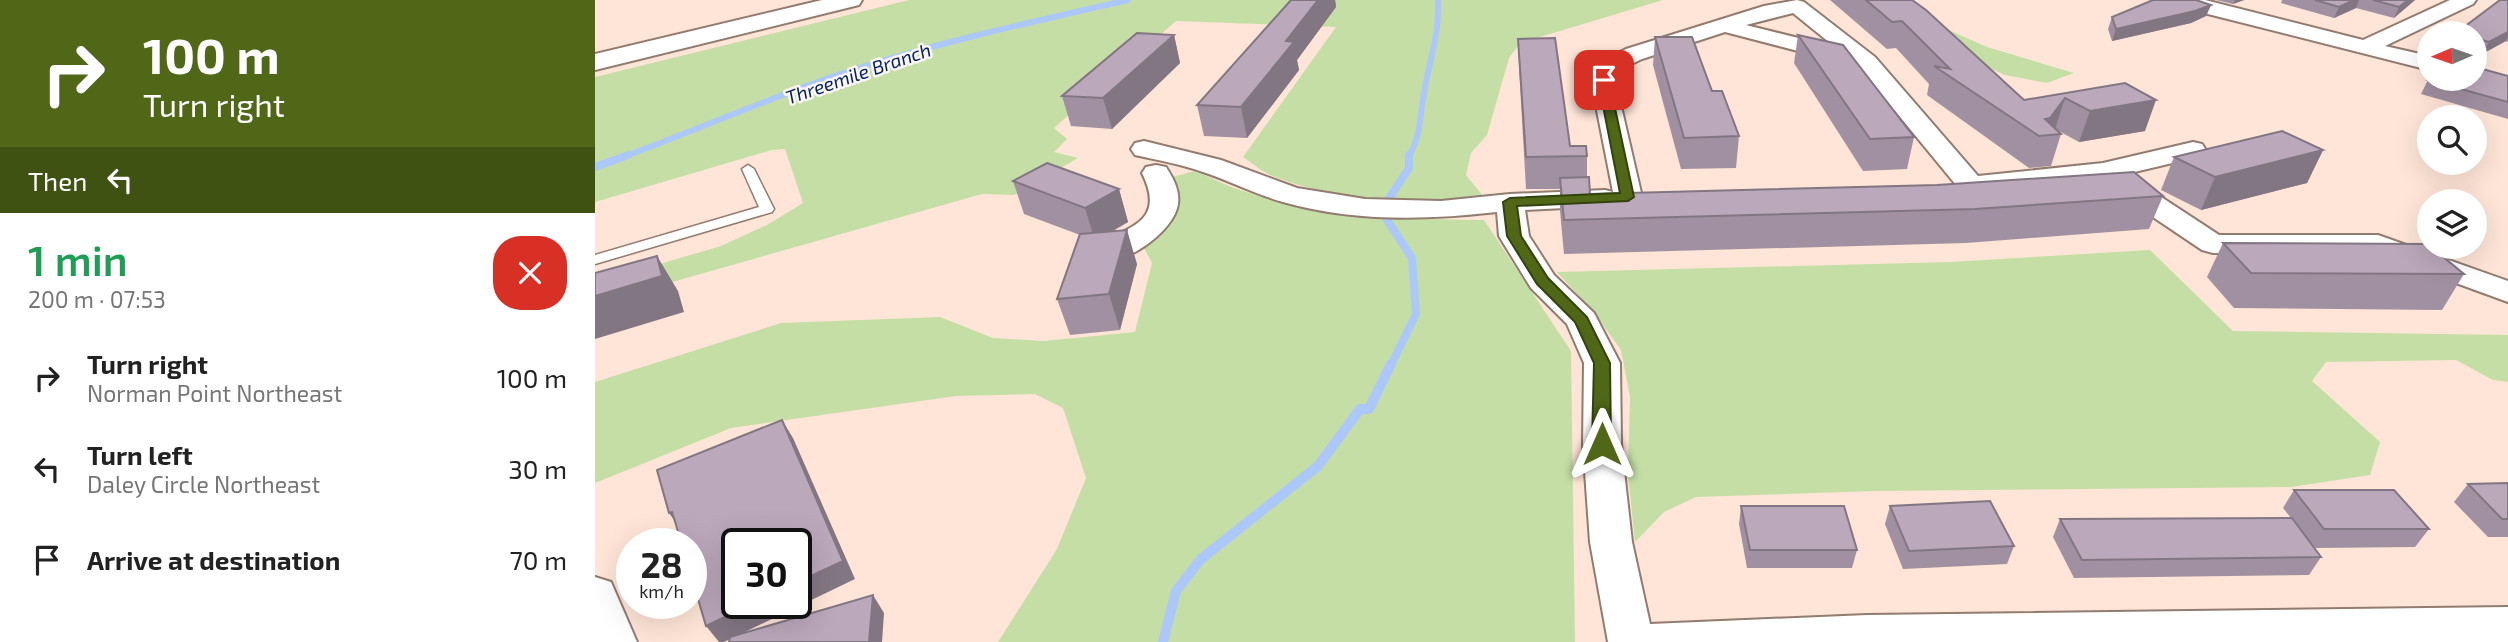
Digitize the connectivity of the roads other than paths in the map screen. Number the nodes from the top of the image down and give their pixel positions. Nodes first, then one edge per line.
1 (851, 0) edge
2 (2191, 0) edge
3 (2466, 0) edge
4 (1727, 26) junction
5 (2365, 47) junction
6 (2417, 60) edge
7 (595, 62) edge
8 (1867, 62) junction
9 (2193, 150) edge
10 (748, 169) dead end
11 (2103, 171) junction
12 (1510, 202) junction
13 (1103, 256) edge
14 (595, 260) edge
15 (2508, 292) edge
16 (595, 595) edge
17 (2508, 626) edge
18 (614, 642) edge
19 (1631, 642) edge
20 (1655, 642) edge

1 - 7 main road
2 - 5 street
3 - 5 street
4 - 8 street
4 - 8 street
4 - 12 street
5 - 6 street
8 - 11 street
9 - 11 street
10 - 14 lane
11 - 15 street
12 - 13 street
12 - 19 street
16 - 18 street
17 - 20 street

